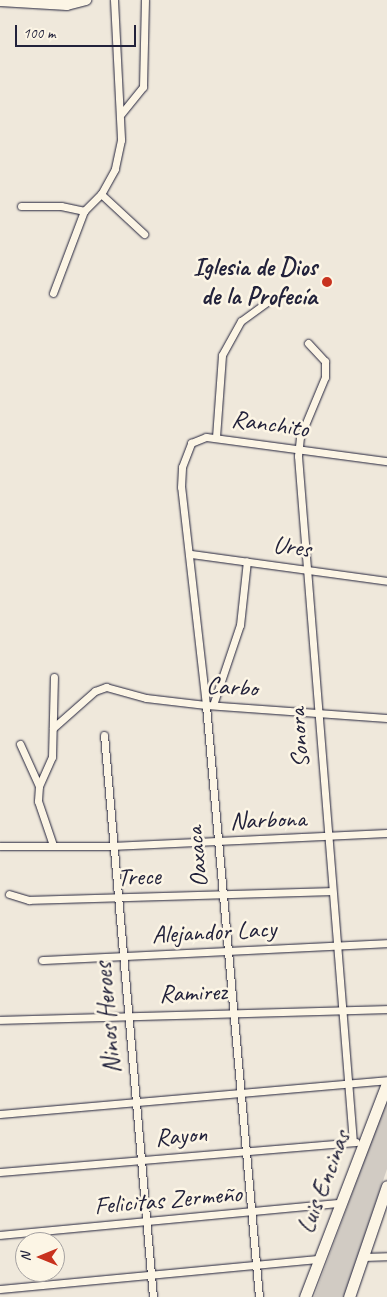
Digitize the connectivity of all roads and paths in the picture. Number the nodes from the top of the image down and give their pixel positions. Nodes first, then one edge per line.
1 (86, 0) edge
2 (114, 0) edge
3 (145, 0) edge
4 (0, 1) edge
5 (121, 114) junction
6 (101, 194) junction
7 (21, 206) dead end
8 (84, 211) junction
9 (144, 234) dead end
10 (52, 293) dead end
11 (271, 299) dead end
12 (308, 342) dead end
13 (216, 437) junction
14 (298, 448) junction
15 (387, 461) edge
16 (191, 554) junction
17 (247, 561) junction
18 (307, 570) junction
19 (387, 581) edge
20 (54, 677) dead end
21 (209, 705) junction
22 (318, 712) junction
23 (387, 718) edge
24 (53, 728) junction
25 (104, 735) dead end
26 (20, 744) dead end
27 (39, 786) junction
28 (387, 833) edge
29 (327, 838) junction
30 (216, 842) junction
31 (53, 845) junction
32 (0, 846) edge
33 (111, 846) junction
34 (332, 891) junction
35 (9, 894) dead end
36 (220, 894) junction
37 (116, 898) junction
38 (387, 943) edge
39 (336, 946) junction
40 (225, 951) junction
41 (123, 957) junction
42 (42, 960) dead end
43 (387, 1009) edge
44 (341, 1010) junction
45 (231, 1012) junction
46 (128, 1015) junction
47 (0, 1020) edge
48 (387, 1082) edge
49 (348, 1083) junction
50 (240, 1093) junction
51 (136, 1102) junction
52 (0, 1114) edge
53 (365, 1141) junction
54 (353, 1142) junction
55 (246, 1151) junction
56 (142, 1160) junction
57 (0, 1172) edge
58 (387, 1186) edge
59 (339, 1203) junction
60 (251, 1212) junction
61 (147, 1222) junction
62 (0, 1235) edge
63 (387, 1256) edge
64 (363, 1258) junction
65 (318, 1259) junction
66 (256, 1267) junction
67 (152, 1276) junction
68 (0, 1289) edge
69 (153, 1297) edge
70 (259, 1297) edge
71 (305, 1297) edge
72 (349, 1297) edge

1 - 4 street
2 - 5 street
3 - 5 street
5 - 6 street
6 - 8 street
6 - 9 street
7 - 8 street
8 - 10 street
11 - 13 street, Ranchito
12 - 14 street, Sonora
13 - 14 street, Ranchito
13 - 16 street, Oaxaca
14 - 15 street, Ranchito
14 - 18 street, Sonora
16 - 17 street, Ures
16 - 21 street, Oaxaca
17 - 18 street, Ures
17 - 21 street
18 - 19 street, Ures
18 - 22 street, Sonora
20 - 24 street
21 - 22 street, Carbo
21 - 24 street, Carbo
21 - 30 street, Oaxaca
22 - 23 street, Carbo
22 - 29 street, Sonora
24 - 27 street
25 - 33 street, Ninos Heroes
26 - 27 street
27 - 31 street
28 - 29 street, Narbona
29 - 30 street, Narbona
29 - 34 street, Sonora
30 - 33 street, Narbona
30 - 36 street, Oaxaca
31 - 32 street, Narbona
31 - 33 street, Narbona
33 - 37 street, Ninos Heroes
34 - 36 street, Trece
34 - 39 street, Sonora
35 - 37 street, Trece
36 - 37 street, Trece
36 - 40 street, Oaxaca
37 - 41 street, Ninos Heroes
38 - 39 street, Alejandor Lacy
39 - 40 street, Alejandor Lacy
39 - 44 street, Sonora
40 - 41 street, Alejandor Lacy
40 - 45 street, Oaxaca
41 - 42 street, Alejandor Lacy
41 - 46 street, Ninos Heroes
43 - 44 street, Ramirez
44 - 45 street, Ramirez
44 - 49 street, Sonora
45 - 46 street, Ramirez
45 - 50 street, Oaxaca
46 - 47 street, Ramirez
46 - 51 street, Ninos Heroes
48 - 49 street
48 - 53 main road, Luis Encinas
49 - 50 street
49 - 54 street, Sonora
50 - 51 street
50 - 55 street, Oaxaca
51 - 52 street
51 - 56 street, Ninos Heroes
53 - 54 street, Rayon
53 - 59 main road, Luis Encinas
54 - 55 street, Rayon
55 - 56 street, Rayon
55 - 60 street, Oaxaca
56 - 57 street, Rayon
56 - 61 street, Ninos Heroes
58 - 64 main road
59 - 60 street, Felicitas Zermeño
59 - 65 main road, Luis Encinas
60 - 61 street, Felicitas Zermeño
60 - 66 street, Oaxaca
61 - 62 street, Felicitas Zermeño
61 - 67 street, Ninos Heroes
63 - 64 street
64 - 72 main road
65 - 66 street
65 - 71 main road, Luis Encinas
66 - 67 street
66 - 70 street, Oaxaca
67 - 68 street
67 - 69 street, Ninos Heroes

